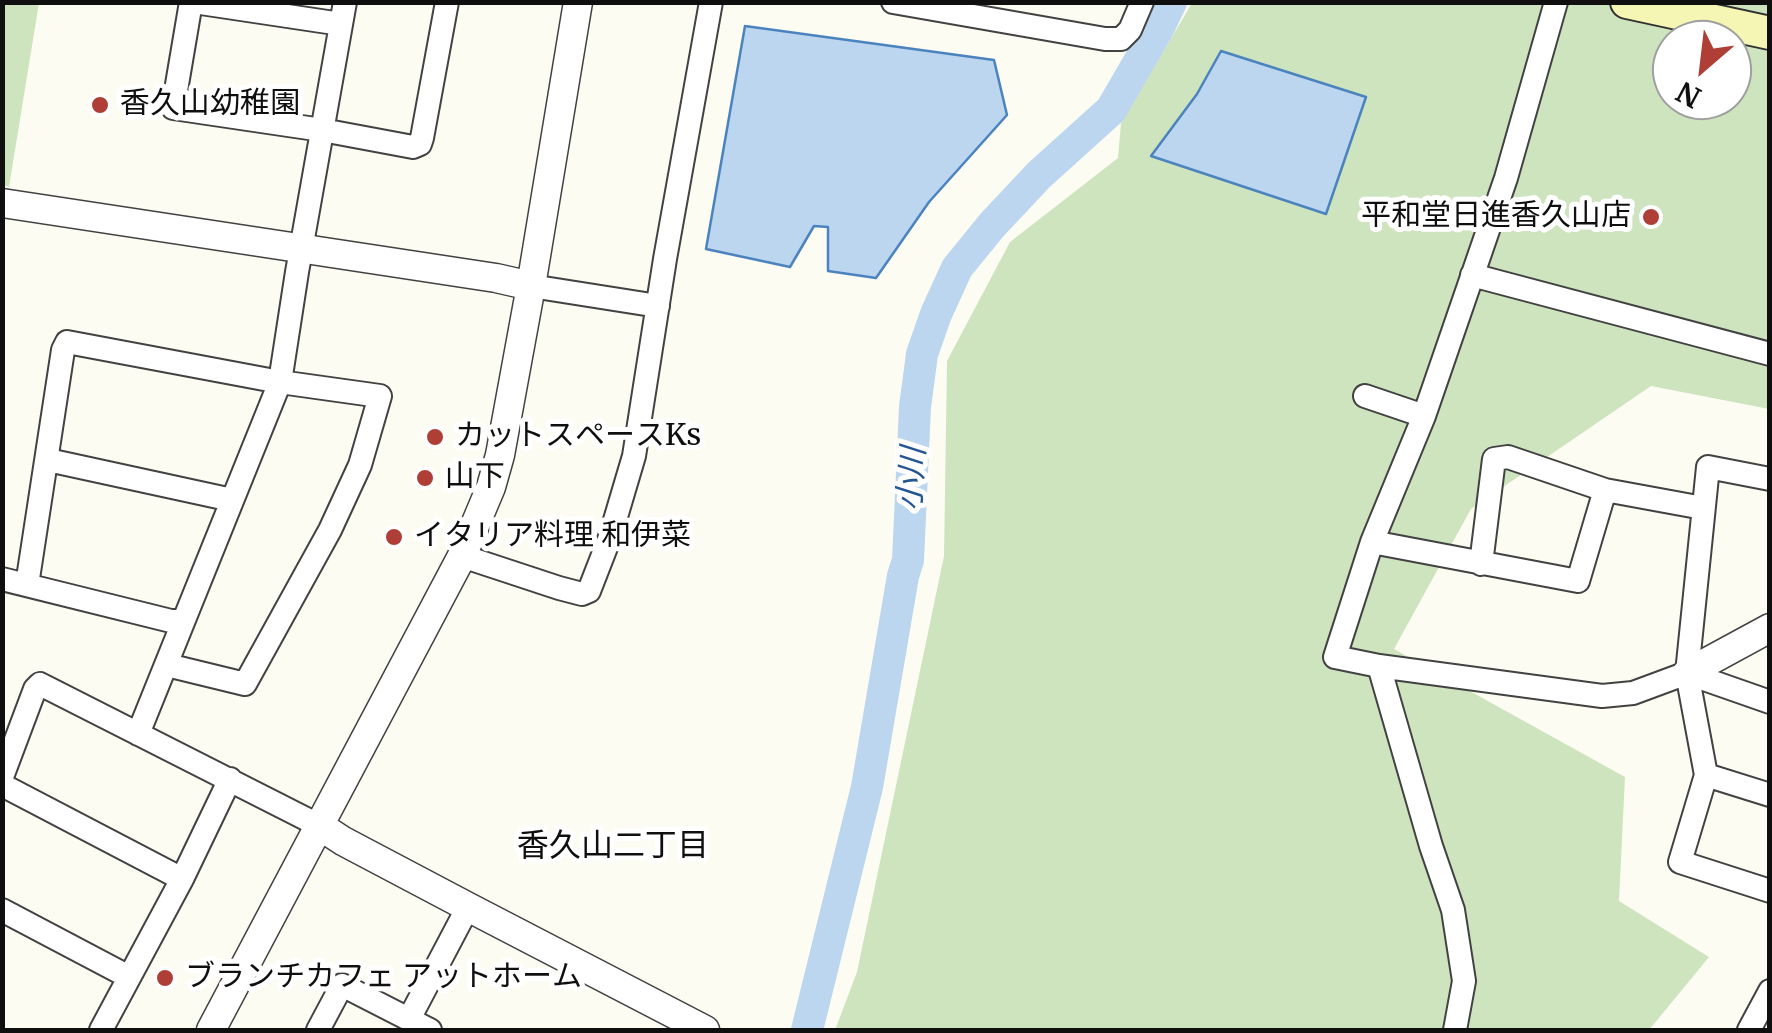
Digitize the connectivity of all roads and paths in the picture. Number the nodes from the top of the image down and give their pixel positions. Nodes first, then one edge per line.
1 (192, 2) edge
2 (447, 2) edge
3 (578, 2) edge
4 (711, 2) edge
5 (893, 2) edge
6 (1142, 2) edge
7 (1556, 2) edge
8 (1627, 2) edge
9 (343, 13) edge
10 (1770, 33) edge
11 (322, 130) junction
12 (2, 203) edge
13 (302, 248) junction
14 (1472, 275) junction
15 (532, 286) junction
16 (658, 306) junction
17 (1770, 354) edge
18 (280, 382) junction
19 (1365, 396) dead end
20 (1424, 416) junction
21 (48, 460) junction
22 (1770, 479) edge
23 (1605, 490) junction
24 (232, 500) junction
25 (1704, 508) junction
26 (1372, 542) junction
27 (462, 556) junction
28 (1482, 564) junction
29 (2, 579) edge
30 (27, 585) junction
31 (183, 621) junction
32 (1770, 628) edge
33 (167, 666) junction
34 (1378, 666) junction
35 (1687, 674) junction
36 (1770, 702) edge
37 (138, 734) junction
38 (1706, 775) junction
39 (2, 777) edge
40 (230, 779) junction
41 (2, 785) edge
42 (1770, 795) edge
43 (320, 826) junction
44 (182, 880) junction
45 (1770, 891) edge
46 (468, 908) junction
47 (2, 910) edge
48 (129, 976) junction
49 (1770, 991) edge
50 (420, 1025) edge
51 (101, 1030) edge
52 (211, 1030) edge
53 (318, 1030) edge
54 (704, 1030) edge
55 (1456, 1030) edge
56 (1748, 1030) edge

1 - 9 street
1 - 11 street
2 - 11 street
3 - 15 street
4 - 16 street
5 - 6 street
7 - 14 street
8 - 10 main road
9 - 11 street
11 - 13 street
12 - 13 street
13 - 15 street
13 - 18 street
14 - 17 street
14 - 20 street
15 - 16 street
15 - 27 street
16 - 27 street
18 - 21 street
18 - 24 street
18 - 33 street
19 - 20 street
20 - 26 street
21 - 24 street
21 - 30 street
22 - 25 street
23 - 25 street
23 - 28 street
23 - 28 street
24 - 31 street
25 - 35 street
26 - 28 street
26 - 34 street
27 - 43 street
29 - 30 street
30 - 31 street
31 - 33 street
32 - 35 street
33 - 37 street
34 - 35 street
34 - 55 street
35 - 36 street
35 - 38 street
37 - 39 street
37 - 40 street
38 - 42 street
38 - 45 street
40 - 43 street
40 - 44 street
41 - 44 street
43 - 46 street
43 - 52 street
44 - 48 street
46 - 50 street
46 - 54 street
47 - 48 street
48 - 51 street
49 - 56 street
50 - 53 street

